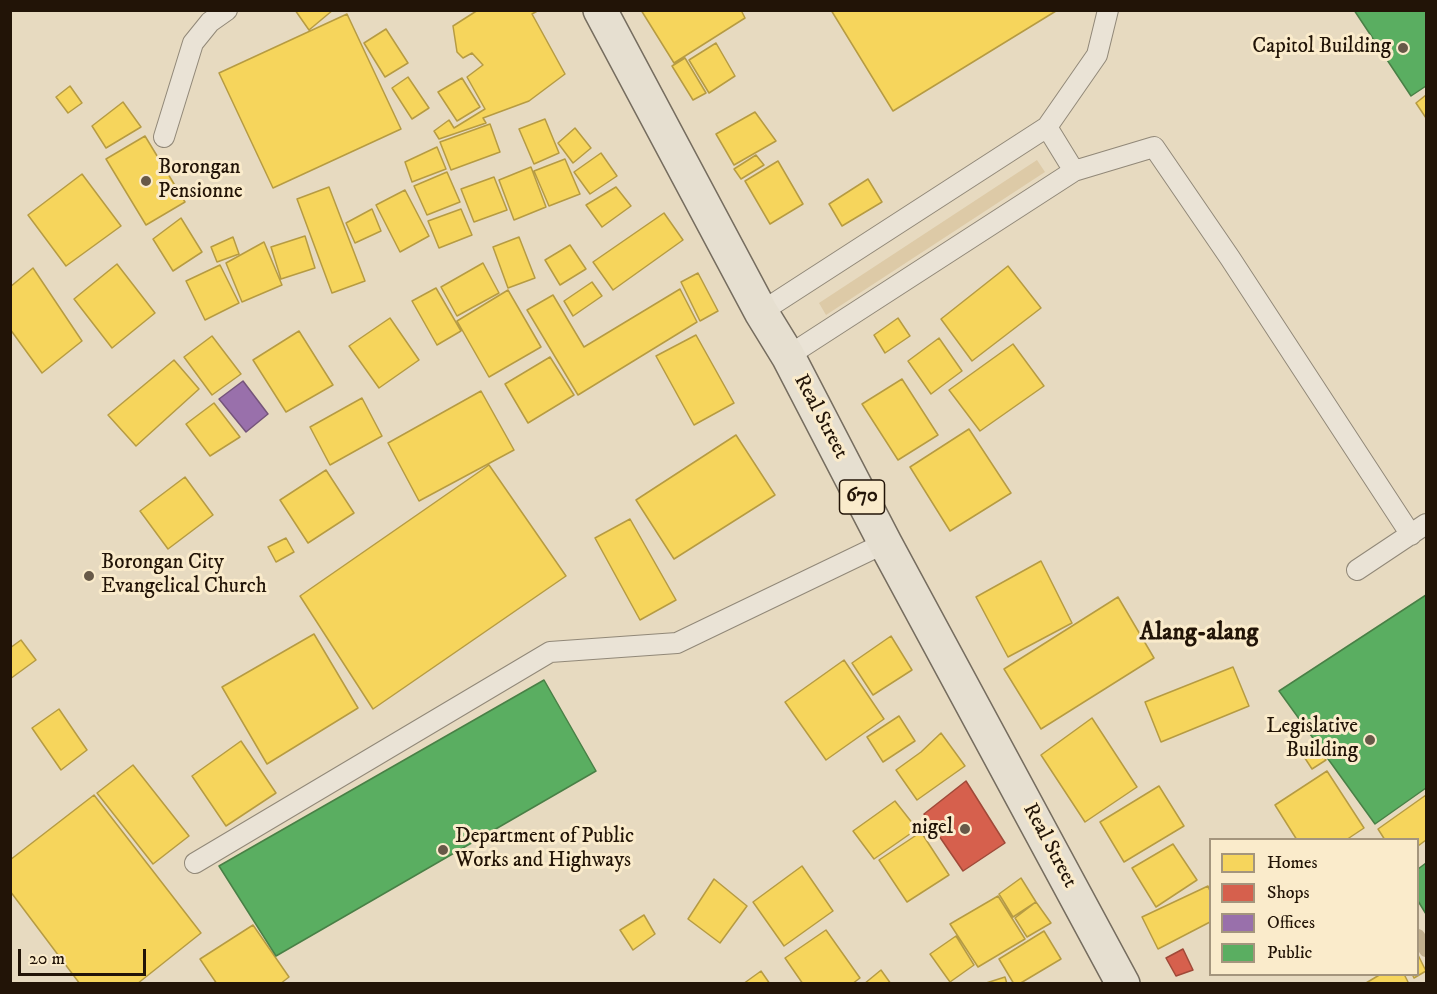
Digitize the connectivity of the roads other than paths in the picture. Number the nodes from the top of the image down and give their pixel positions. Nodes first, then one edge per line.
1 (227, 10) edge
2 (600, 10) edge
3 (1108, 10) edge
4 (1047, 127) junction
5 (164, 137) dead end
6 (1074, 171) junction
7 (761, 312) junction
8 (788, 356) junction
9 (1419, 530) edge
10 (885, 543) junction
11 (1357, 570) dead end
12 (195, 863) dead end
13 (1123, 984) edge

1 - 5 lane
2 - 7 main road, Real Street / 670
3 - 4 lane
4 - 6 lane
4 - 7 lane
6 - 8 lane
6 - 9 lane
7 - 8 main road, Real Street / 670
8 - 10 main road, Real Street / 670
9 - 11 lane
10 - 12 lane
10 - 13 main road, Real Street / 670

